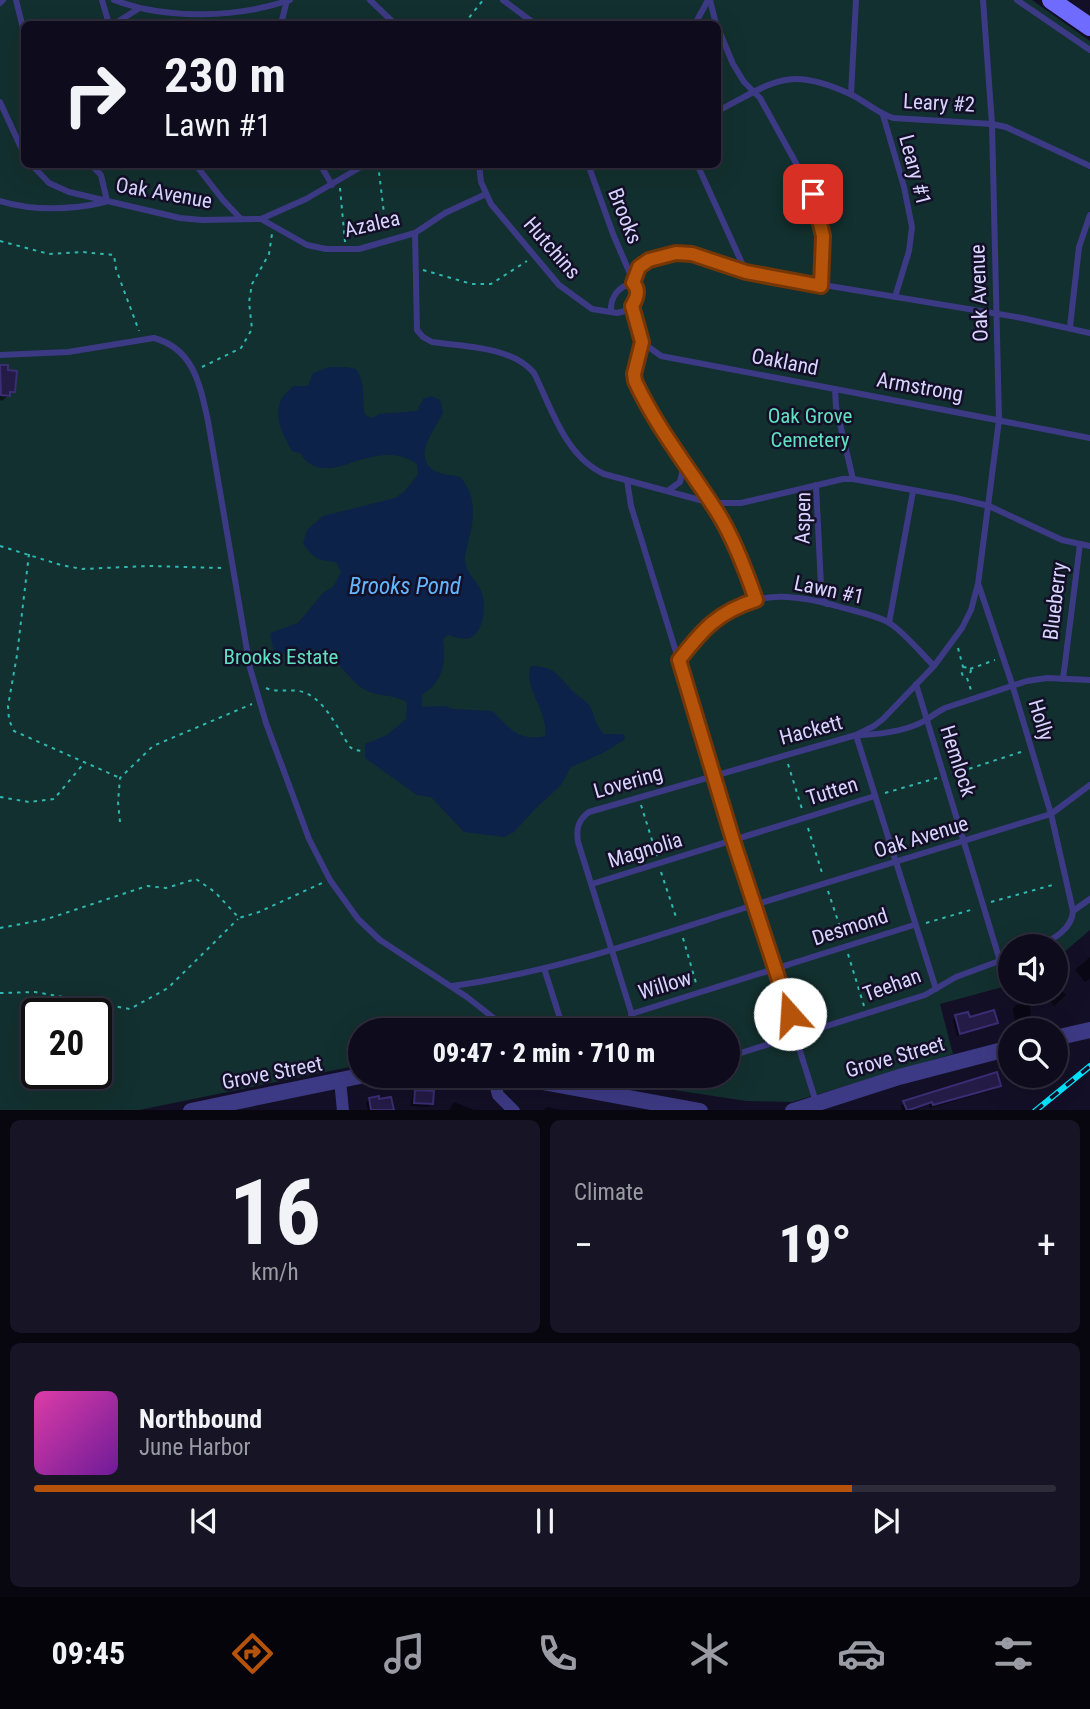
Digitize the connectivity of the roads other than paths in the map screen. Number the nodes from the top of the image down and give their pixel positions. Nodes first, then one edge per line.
1 (16, 0) edge
2 (102, 0) edge
3 (114, 0) edge
4 (277, 0) edge
5 (288, 0) edge
6 (370, 0) edge
7 (503, 0) edge
8 (709, 0) edge
9 (856, 0) edge
10 (983, 0) edge
11 (1017, 0) edge
12 (1051, 0) edge
13 (138, 9) junction
14 (21, 21) edge
15 (111, 21) edge
16 (117, 21) edge
17 (282, 21) edge
18 (393, 21) edge
19 (531, 21) edge
20 (697, 21) edge
21 (715, 21) edge
22 (1090, 27) edge
23 (721, 36) edge
24 (1090, 50) edge
25 (756, 92) junction
26 (851, 94) junction
27 (0, 102) edge
28 (721, 110) edge
29 (883, 115) junction
30 (992, 124) junction
31 (21, 148) edge
32 (1090, 166) edge
33 (35, 168) edge
34 (94, 168) edge
35 (198, 168) edge
36 (323, 168) edge
37 (360, 168) edge
38 (479, 168) edge
39 (590, 168) edge
40 (699, 168) edge
41 (336, 183) junction
42 (486, 194) junction
43 (0, 201) edge
44 (107, 201) junction
45 (242, 219) junction
46 (261, 219) junction
47 (1089, 219) edge
48 (415, 233) junction
49 (746, 272) junction
50 (633, 283) junction
51 (821, 286) junction
52 (895, 298) junction
53 (632, 306) junction
54 (611, 311) junction
55 (997, 314) junction
56 (1070, 327) junction
57 (1090, 333) edge
58 (642, 342) junction
59 (0, 355) edge
60 (835, 389) junction
61 (999, 419) junction
62 (1090, 438) edge
63 (684, 464) junction
64 (853, 479) junction
65 (626, 480) junction
66 (816, 485) junction
67 (668, 490) junction
68 (913, 491) junction
69 (711, 503) junction
70 (989, 506) junction
71 (1080, 544) junction
72 (1090, 546) edge
73 (978, 584) junction
74 (756, 600) junction
75 (827, 604) junction
76 (889, 622) junction
77 (679, 660) junction
78 (934, 666) junction
79 (1063, 679) junction
80 (1090, 680) edge
81 (916, 684) junction
82 (1012, 684) junction
83 (926, 720) junction
84 (856, 735) junction
85 (714, 775) junction
86 (1090, 785) edge
87 (875, 796) junction
88 (1051, 814) junction
89 (733, 840) junction
90 (965, 842) junction
91 (897, 863) junction
92 (592, 884) junction
93 (1090, 900) edge
94 (754, 905) junction
95 (1073, 911) junction
96 (914, 925) junction
97 (1060, 934) edge
98 (612, 949) junction
99 (998, 954) edge
100 (998, 962) edge
101 (544, 968) junction
102 (775, 970) junction
103 (451, 986) junction
104 (936, 989) junction
105 (631, 1014) junction
106 (494, 1018) edge
107 (561, 1018) edge
108 (632, 1018) edge
109 (1089, 1028) edge
110 (1068, 1034) edge
111 (797, 1035) junction
112 (998, 1051) edge
113 (740, 1053) edge
114 (348, 1078) edge
115 (340, 1080) junction
116 (496, 1088) edge
117 (575, 1088) edge
118 (817, 1102) junction
119 (196, 1110) edge
120 (343, 1110) edge
121 (513, 1110) edge
122 (695, 1110) edge
123 (796, 1110) edge

1 - 14 lane
2 - 15 lane
3 - 13 lane
4 - 5 lane
5 - 13 lane
5 - 17 lane
6 - 18 lane
7 - 19 lane
8 - 20 lane
8 - 21 lane
9 - 26 lane
10 - 30 lane, Oak Avenue
11 - 24 lane
12 - 22 main road
13 - 16 lane
23 - 25 lane
25 - 26 lane
25 - 28 lane
25 - 51 lane
26 - 29 lane
27 - 31 lane
29 - 30 lane, Leary #2
29 - 52 lane, Leary #1
30 - 32 lane, Leary #2
30 - 55 lane, Oak Avenue
33 - 44 lane, Oak Avenue
34 - 44 lane
35 - 45 lane
36 - 41 lane
37 - 41 lane
38 - 42 lane, Hutchins
39 - 50 lane, Brooks
40 - 49 lane
41 - 46 lane
42 - 48 lane, Azalea
42 - 54 lane, Hutchins
43 - 44 lane
44 - 45 lane, Oak Avenue
45 - 46 lane, Oak Avenue
46 - 48 lane, Azalea
47 - 56 lane
48 - 65 lane
49 - 50 lane
49 - 51 lane
50 - 53 lane
50 - 54 lane
51 - 52 lane
52 - 55 lane
53 - 54 lane
53 - 58 lane
55 - 56 lane
55 - 61 lane, Oak Avenue
56 - 57 lane
58 - 60 lane, Oakland
58 - 63 lane
59 - 103 lane
60 - 61 lane, Armstrong
60 - 64 lane, Oakland
61 - 62 lane, Armstrong
61 - 70 lane, Oak Avenue
63 - 67 lane
63 - 69 lane
64 - 66 lane, Aspen
64 - 68 lane, Aspen
65 - 67 lane
65 - 77 lane
66 - 69 lane
66 - 75 lane, Aspen
67 - 69 lane
68 - 70 lane, Blueberry
68 - 76 lane
69 - 74 lane
70 - 71 lane, Blueberry
70 - 73 lane, Oak Avenue
71 - 72 lane
71 - 79 lane, Blueberry
73 - 78 lane, Oak Avenue
73 - 82 lane
74 - 75 lane, Lawn #1
74 - 77 lane, Lawn #1
75 - 76 lane, Lawn #1
76 - 78 lane, Lawn #1
77 - 85 lane
78 - 81 lane, Oak Avenue
79 - 80 lane
79 - 82 lane
81 - 83 lane
81 - 84 lane, Oak Avenue
82 - 83 lane, Holly
82 - 88 lane, Holly
83 - 84 lane, Hemlock
83 - 90 lane, Hemlock
84 - 85 lane, Hackett
84 - 87 lane, Hackett
85 - 89 lane
85 - 92 lane, Lovering
86 - 88 lane, Oak Avenue
87 - 89 lane, Tutten
87 - 91 lane, Tutten
88 - 90 lane, Oak Avenue
88 - 95 lane, Holly
89 - 92 lane, Magnolia
89 - 94 lane
90 - 91 lane, Oak Avenue
90 - 99 lane, Hemlock
91 - 94 lane, Oak Avenue
91 - 96 lane, Desmond
92 - 98 lane, Magnolia
93 - 95 lane
94 - 98 lane, Oak Avenue
94 - 102 lane
95 - 97 lane
96 - 102 lane, Desmond
96 - 104 lane, Teehan
98 - 101 lane, Oak Avenue
98 - 105 lane, Willow
100 - 104 lane
101 - 103 lane, Oak Avenue
101 - 107 lane
102 - 105 lane, Willow
102 - 111 lane
103 - 106 lane
104 - 111 lane, Teehan
105 - 108 lane
109 - 110 street
111 - 113 lane, Teehan
111 - 118 lane
112 - 118 street, Grove Street
114 - 115 street, Grove Street
115 - 119 street, Grove Street
115 - 120 street
116 - 121 street
117 - 122 street
118 - 123 street, Grove Street

